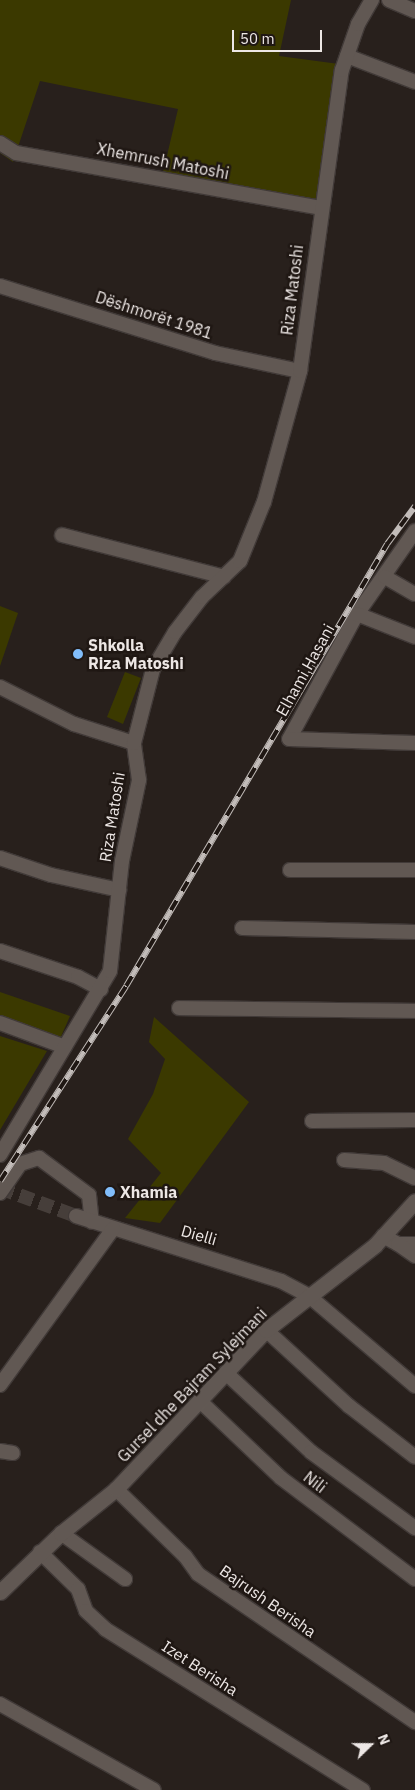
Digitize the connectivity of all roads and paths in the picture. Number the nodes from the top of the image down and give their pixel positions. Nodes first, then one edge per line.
1 (372, 0) edge
2 (389, 0) edge
3 (415, 11) edge
4 (347, 56) junction
5 (415, 82) edge
6 (0, 143) edge
7 (322, 208) junction
8 (0, 286) edge
9 (300, 371) junction
10 (415, 531) edge
11 (62, 535) dead end
12 (224, 577) junction
13 (385, 577) junction
14 (415, 594) edge
15 (357, 614) junction
16 (415, 637) edge
17 (0, 687) edge
18 (134, 743) junction
19 (415, 743) edge
20 (0, 858) edge
21 (290, 870) dead end
22 (415, 870) edge
23 (119, 890) junction
24 (242, 928) dead end
25 (415, 932) edge
26 (0, 951) edge
27 (101, 988) junction
28 (179, 1008) dead end
29 (415, 1011) edge
30 (0, 1023) edge
31 (65, 1047) junction
32 (415, 1120) edge
33 (312, 1121) dead end
34 (0, 1155) edge
35 (344, 1160) dead end
36 (415, 1178) edge
37 (0, 1193) edge
38 (415, 1201) edge
39 (76, 1216) tunnel mouth
40 (92, 1222) junction
41 (113, 1229) junction
42 (383, 1236) junction
43 (398, 1244) junction
44 (415, 1244) edge
45 (415, 1256) edge
46 (310, 1296) junction
47 (266, 1330) junction
48 (226, 1373) junction
49 (0, 1385) edge
50 (415, 1386) edge
51 (200, 1402) junction
52 (415, 1457) edge
53 (116, 1489) junction
54 (415, 1528) edge
55 (61, 1532) junction
56 (40, 1552) junction
57 (125, 1579) dead end
58 (415, 1579) edge
59 (0, 1592) edge
60 (0, 1704) edge
61 (415, 1722) edge
62 (154, 1790) edge
63 (363, 1790) edge

1 - 4 street, Riza Matoshi
2 - 3 street
4 - 5 street
4 - 7 street, Riza Matoshi
6 - 7 street, Xhemrush Matoshi
7 - 9 street, Riza Matoshi
8 - 9 street, Dëshmorët 1981
9 - 12 street, Riza Matoshi
10 - 13 street, Elhami Hasani
11 - 12 street
12 - 18 street, Riza Matoshi
13 - 14 street
13 - 15 street, Elhami Hasani
15 - 16 street
15 - 19 street, Elhami Hasani
17 - 18 street
18 - 23 street, Riza Matoshi
20 - 23 street
21 - 22 street
23 - 27 street, Riza Matoshi
24 - 25 street
26 - 27 street
27 - 31 street, Riza Matoshi
28 - 29 street
30 - 31 street
31 - 34 street, Riza Matoshi
32 - 33 street
35 - 36 street
37 - 40 street
38 - 42 street, Gursel dhe Bajram Sylejmani
39 - 40 street, Dielli
40 - 41 street, Dielli
41 - 46 street, Dielli
41 - 49 street
42 - 43 street
42 - 46 street, Gursel dhe Bajram Sylejmani
43 - 44 street
43 - 45 street
46 - 47 street, Gursel dhe Bajram Sylejmani
46 - 50 street, Dielli
47 - 48 street, Gursel dhe Bajram Sylejmani
47 - 52 street
48 - 51 street, Gursel dhe Bajram Sylejmani
48 - 54 street
51 - 53 street, Gursel dhe Bajram Sylejmani
51 - 58 street, Nili
53 - 55 street, Gursel dhe Bajram Sylejmani
53 - 61 street, Bajrush Berisha
55 - 56 street, Gursel dhe Bajram Sylejmani
55 - 57 street
56 - 59 street, Gursel dhe Bajram Sylejmani
56 - 63 street, Izet Berisha
60 - 62 street

